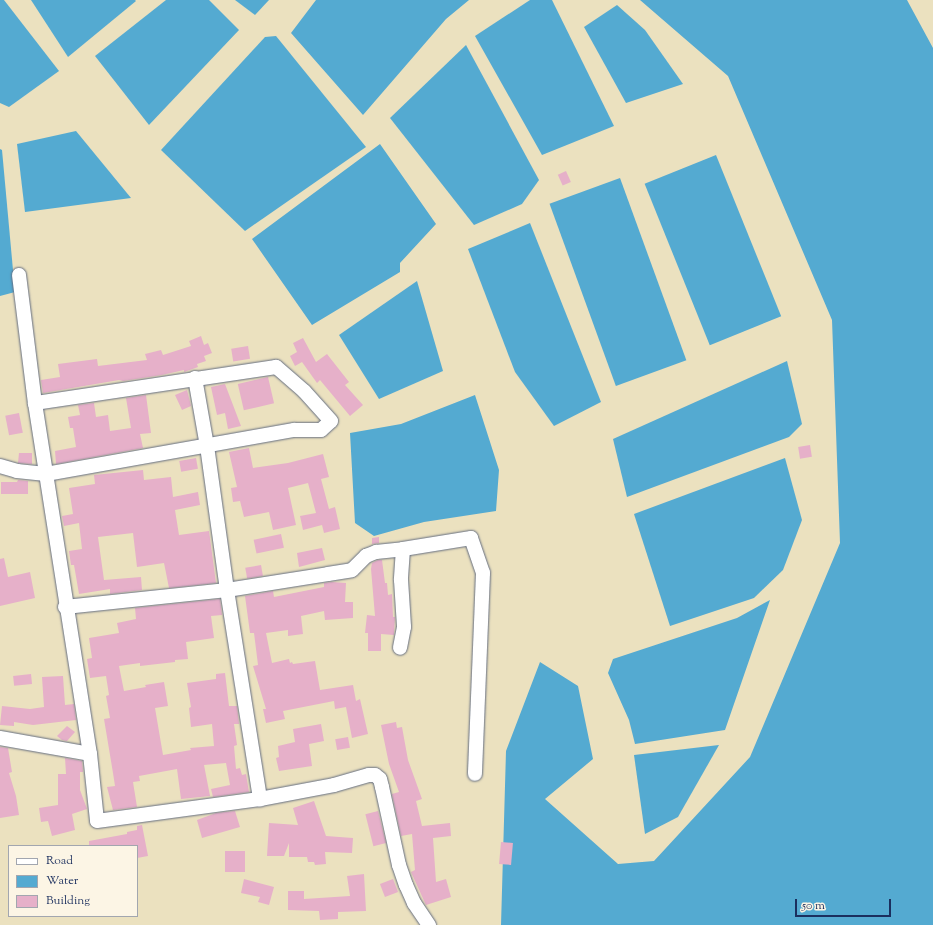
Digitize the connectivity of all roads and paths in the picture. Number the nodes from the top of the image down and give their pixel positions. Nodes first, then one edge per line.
1 (19, 275) dead end
2 (195, 378) junction
3 (35, 403) junction
4 (207, 446) junction
5 (0, 466) edge
6 (46, 474) junction
7 (403, 548) junction
8 (227, 590) junction
9 (66, 607) junction
10 (400, 648) dead end
11 (0, 738) edge
12 (90, 754) junction
13 (476, 774) dead end
14 (260, 799) junction
15 (430, 925) edge

1 - 3 street
2 - 3 street
2 - 4 street
2 - 4 street
3 - 6 street
4 - 6 street
4 - 8 street
5 - 6 street
6 - 9 street
7 - 8 street
7 - 10 street
7 - 13 street
8 - 9 street
8 - 14 street
9 - 12 street
11 - 12 street
12 - 14 street
14 - 15 street

